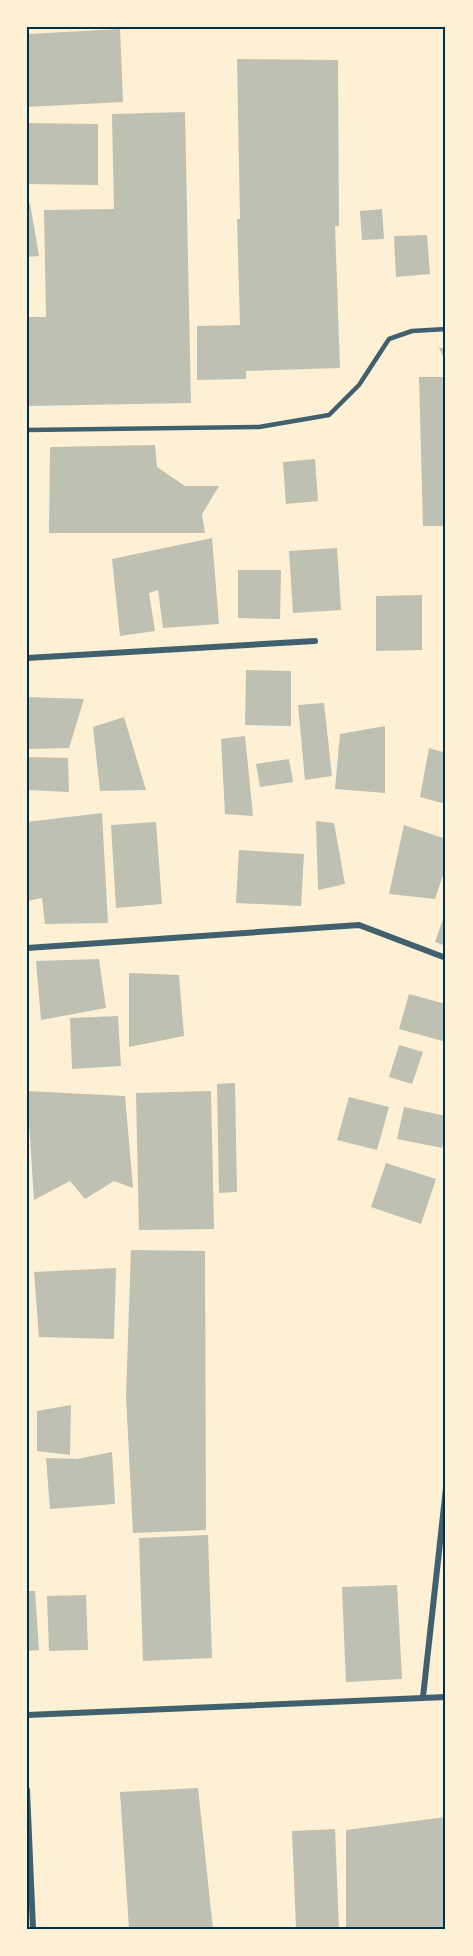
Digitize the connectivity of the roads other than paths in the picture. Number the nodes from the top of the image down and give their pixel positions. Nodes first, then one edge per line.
1 (446, 329) edge
2 (27, 430) edge
3 (315, 641) dead end
4 (27, 658) edge
5 (27, 948) edge
6 (446, 958) edge
7 (446, 1488) edge
8 (423, 1697) junction
9 (446, 1697) edge
10 (27, 1715) edge
11 (27, 1790) edge
12 (33, 1929) edge

1 - 2 lane
3 - 4 street
5 - 6 street
7 - 8 street
8 - 9 street
8 - 10 street
11 - 12 street

